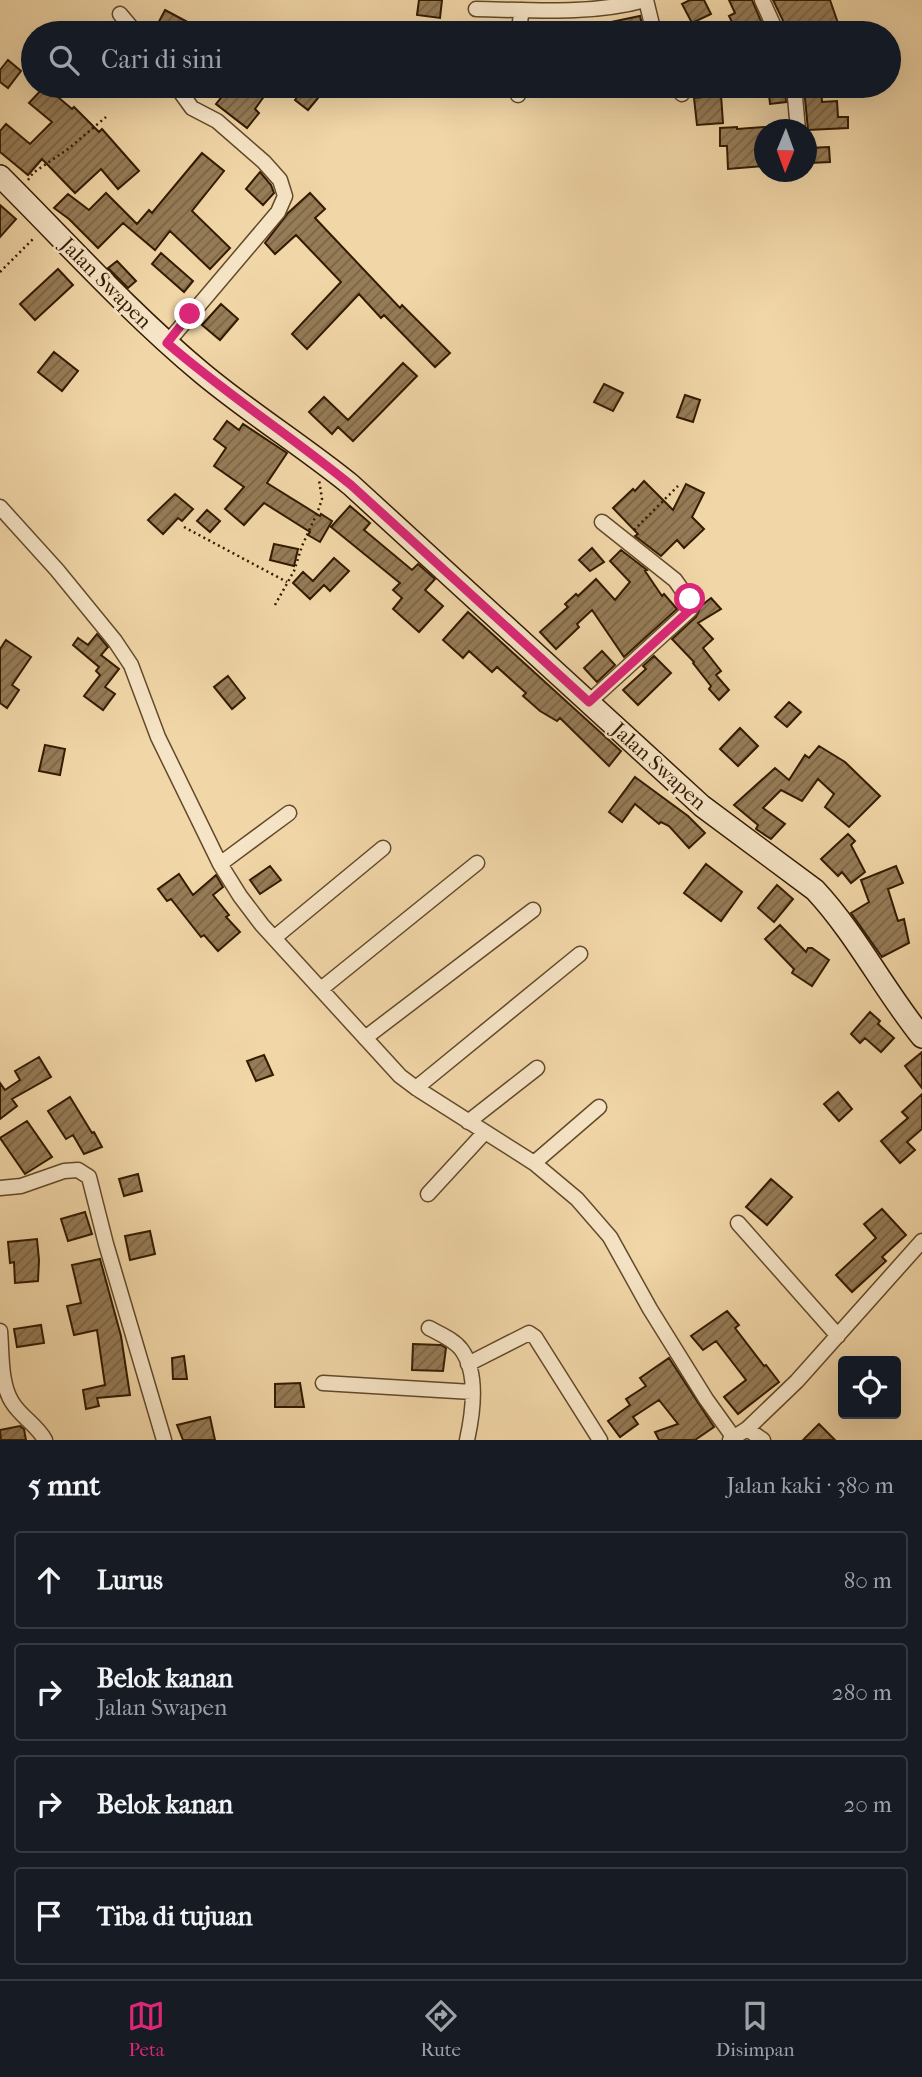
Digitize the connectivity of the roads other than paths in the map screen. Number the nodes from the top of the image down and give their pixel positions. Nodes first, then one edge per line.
1 (646, 0) edge
2 (762, 0) edge
3 (630, 2) edge
4 (476, 9) dead end
5 (522, 10) junction
6 (120, 14) dead end
7 (126, 21) edge
8 (521, 21) edge
9 (651, 21) edge
10 (772, 21) edge
11 (184, 98) edge
12 (795, 98) edge
13 (797, 119) edge
14 (0, 176) edge
15 (167, 343) junction
16 (0, 507) edge
17 (602, 522) dead end
18 (589, 702) junction
19 (289, 813) dead end
20 (383, 848) dead end
21 (477, 863) dead end
22 (220, 864) junction
23 (533, 909) dead end
24 (274, 938) junction
25 (580, 954) dead end
26 (321, 989) junction
27 (922, 1037) edge
28 (365, 1038) junction
29 (537, 1068) dead end
30 (416, 1088) junction
31 (599, 1107) dead end
32 (468, 1122) junction
33 (485, 1132) junction
34 (534, 1163) junction
35 (0, 1188) edge
36 (428, 1194) dead end
37 (738, 1223) dead end
38 (922, 1241) edge
39 (429, 1328) dead end
40 (0, 1331) edge
41 (838, 1336) junction
42 (468, 1364) junction
43 (323, 1383) dead end
44 (472, 1392) junction
45 (747, 1429) junction
46 (732, 1439) edge
47 (45, 1440) edge
48 (164, 1440) edge
49 (467, 1440) edge
50 (600, 1440) edge
51 (763, 1440) edge

1 - 3 street
1 - 9 street
2 - 10 street
3 - 5 street
4 - 5 street
5 - 8 street
6 - 7 street
11 - 15 street
12 - 13 street
14 - 15 main road, Jalan Swapen
15 - 18 main road, Jalan Swapen
16 - 22 street
17 - 18 street
18 - 27 main road, Jalan Swapen
19 - 22 street
20 - 24 street
21 - 26 street
22 - 24 street
23 - 28 street
24 - 26 street
25 - 30 street
26 - 28 street
28 - 30 street
29 - 32 street
30 - 32 street
31 - 34 street
32 - 33 street
33 - 34 street
33 - 36 street
34 - 46 street
35 - 48 street
37 - 41 street
38 - 41 street
39 - 42 street
40 - 47 street
41 - 45 street
42 - 44 street
42 - 50 street
43 - 44 street
44 - 49 street
45 - 46 street
45 - 51 street

